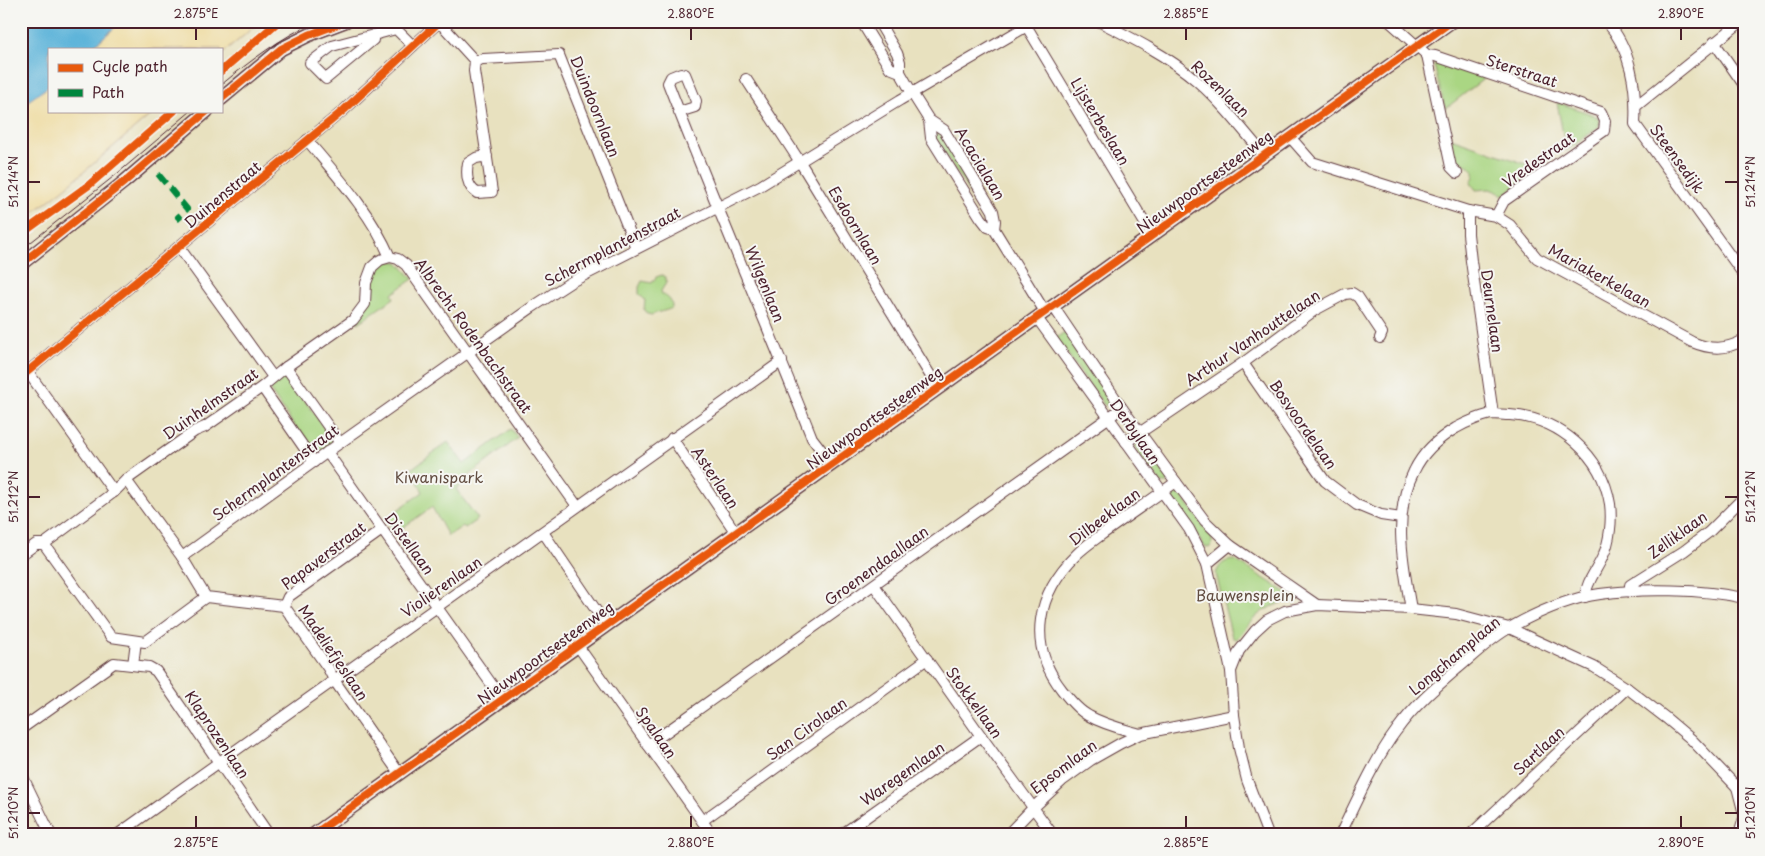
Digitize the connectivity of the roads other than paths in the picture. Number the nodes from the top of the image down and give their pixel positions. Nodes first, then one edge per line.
1 (346, 21) edge
2 (861, 21) edge
3 (878, 21) edge
4 (1098, 21) edge
5 (1389, 21) edge
6 (1452, 21) edge
7 (1606, 21) edge
8 (1742, 21) edge
9 (436, 23) edge
10 (1027, 23) edge
11 (373, 35) junction
12 (1714, 42) junction
13 (413, 46) junction
14 (1417, 46) junction
15 (1427, 55) junction
16 (475, 62) junction
17 (900, 72) junction
18 (746, 79) dead end
19 (1744, 84) edge
20 (912, 93) junction
21 (222, 98) edge
22 (1636, 106) junction
23 (206, 112) edge
24 (680, 112) dead end
25 (929, 120) junction
26 (1604, 132) joint
27 (1290, 137) junction
28 (308, 140) junction
29 (1264, 155) junction
30 (487, 156) dead end
31 (800, 162) junction
32 (1457, 173) dead end
33 (718, 208) junction
34 (1468, 211) junction
35 (1496, 216) junction
36 (994, 229) junction
37 (1152, 235) junction
38 (179, 247) junction
39 (636, 248) junction
40 (390, 257) junction
41 (21, 264) edge
42 (1744, 275) edge
43 (1045, 312) junction
44 (1380, 338) dead end
45 (1744, 340) edge
46 (468, 353) junction
47 (782, 362) junction
48 (1243, 363) junction
49 (286, 366) junction
50 (24, 375) edge
51 (273, 377) junction
52 (262, 387) junction
53 (938, 388) junction
54 (1122, 408) junction
55 (1493, 414) junction
56 (1109, 417) junction
57 (1139, 432) junction
58 (672, 438) junction
59 (1126, 442) junction
60 (340, 443) junction
61 (327, 452) junction
62 (314, 462) junction
63 (832, 464) junction
64 (126, 480) junction
65 (1176, 482) junction
66 (114, 492) junction
67 (1162, 492) junction
68 (1744, 497) edge
69 (577, 506) junction
70 (1401, 518) junction
71 (382, 530) junction
72 (544, 532) junction
73 (736, 532) junction
74 (44, 544) junction
75 (1230, 545) junction
76 (21, 555) edge
77 (182, 557) junction
78 (1207, 564) junction
79 (874, 585) junction
80 (1630, 592) junction
81 (206, 597) junction
82 (1585, 597) junction
83 (1744, 598) edge
84 (1317, 605) junction
85 (284, 606) junction
86 (437, 607) junction
87 (1411, 609) junction
88 (606, 625) junction
89 (1509, 628) junction
90 (136, 642) junction
91 (578, 646) junction
92 (927, 660) junction
93 (133, 665) junction
94 (1231, 671) junction
95 (334, 680) junction
96 (1627, 688) junction
97 (502, 700) junction
98 (1234, 715) junction
99 (21, 729) edge
100 (1140, 734) junction
101 (980, 736) junction
102 (648, 745) junction
103 (218, 762) junction
104 (21, 773) edge
105 (399, 773) junction
106 (1740, 783) edge
107 (1034, 807) junction
108 (1744, 816) edge
109 (702, 821) junction
110 (51, 835) edge
111 (117, 835) edge
112 (269, 835) edge
113 (313, 835) edge
114 (712, 835) edge
115 (841, 835) edge
116 (1007, 835) edge
117 (1053, 835) edge
118 (1268, 835) edge
119 (1340, 835) edge
120 (1470, 835) edge
121 (1739, 835) edge

1 - 21 main road
2 - 17 street, Acacialaan
3 - 17 street, Acacialaan
4 - 29 street, Rozenlaan
5 - 14 street, Sterstraat
6 - 14 main road, Nieuwpoortsesteenweg
7 - 22 street, Steensedijk
8 - 12 street
9 - 13 street, Duinenstraat
9 - 16 street
10 - 20 street, Schermplantenstraat
10 - 37 street, Lijsterbeslaan
11 - 11 street
11 - 13 street
12 - 19 street
12 - 22 street
13 - 28 street, Duinenstraat
14 - 15 street, Sterstraat
14 - 27 main road, Nieuwpoortsesteenweg
15 - 26 street, Sterstraat
15 - 32 street
16 - 30 street
16 - 39 street, Duindoornlaan
17 - 20 street, Acacialaan
18 - 31 street, Esdoornlaan
20 - 25 street, Acacialaan
20 - 31 street, Schermplantenstraat
22 - 42 street, Steensedijk
23 - 41 main road
24 - 33 street, Wilgenlaan
25 - 36 street, Acacialaan
25 - 36 street, Acacialaan
26 - 35 street, Vredestraat
27 - 29 main road, Nieuwpoortsesteenweg
27 - 34 street, Mariakerkelaan
28 - 38 street, Duinenstraat
28 - 40 street, Albrecht Rodenbachstraat
29 - 37 main road, Nieuwpoortsesteenweg
31 - 33 street, Schermplantenstraat
31 - 53 street, Esdoornlaan
33 - 39 street, Schermplantenstraat
33 - 47 street, Wilgenlaan
34 - 35 street, Mariakerkelaan
34 - 55 street, Deurnelaan
35 - 45 street, Mariakerkelaan
36 - 43 street, Acacialaan
37 - 43 main road, Nieuwpoortsesteenweg
38 - 50 street, Duinenstraat
38 - 51 street
39 - 46 street, Schermplantenstraat
40 - 46 street, Albrecht Rodenbachstraat
40 - 49 street, Duinhelmstraat
43 - 53 main road, Nieuwpoortsesteenweg
43 - 54 street, Derbylaan
43 - 56 street, Derbylaan
44 - 48 street, Arthur Vanhouttelaan
46 - 60 street, Schermplantenstraat
46 - 69 street, Albrecht Rodenbachstraat
47 - 58 street, Violierenlaan
47 - 63 street, Wilgenlaan
48 - 57 street, Arthur Vanhouttelaan
48 - 70 street, Bosvoordelaan
49 - 51 street, Duinhelmstraat
49 - 60 street
50 - 66 street
51 - 52 street, Duinhelmstraat
52 - 62 street
52 - 64 street, Duinhelmstraat
53 - 63 main road, Nieuwpoortsesteenweg
54 - 56 street, Groenendaallaan
54 - 57 street, Derbylaan
55 - 70 street
55 - 82 street
56 - 59 street, Derbylaan
56 - 79 street, Groenendaallaan
57 - 59 street, Arthur Vanhouttelaan
57 - 65 street, Derbylaan
58 - 69 street, Violierenlaan
58 - 73 street, Asterlaan
59 - 67 street, Derbylaan
60 - 61 street, Schermplantenstraat
61 - 62 street, Schermplantenstraat
61 - 71 street, Distellaan
62 - 77 street, Schermplantenstraat
63 - 73 main road, Nieuwpoortsesteenweg
64 - 66 street, Duinhelmstraat
64 - 77 street
65 - 67 street, Dilbeeklaan
65 - 75 street, Derbylaan
66 - 74 street, Duinhelmstraat
67 - 78 street, Derbylaan
67 - 100 street, Dilbeeklaan
68 - 80 street, Zelliklaan
69 - 72 street, Violierenlaan
70 - 87 street
71 - 85 street, Papaverstraat
71 - 86 street, Distellaan
72 - 86 street, Violierenlaan
72 - 88 street
73 - 88 main road, Nieuwpoortsesteenweg
74 - 76 street, Duinhelmstraat
74 - 90 street
75 - 78 street
75 - 84 street
77 - 81 street
78 - 94 street
79 - 92 street, Stokkellaan
79 - 102 street, Groenendaallaan
80 - 82 street, Longchamplaan
80 - 83 street, Longchamplaan
81 - 85 street, Madeliefjeslaan
81 - 90 street
82 - 89 street, Longchamplaan
84 - 87 street
84 - 94 street
85 - 95 street, Madeliefjeslaan
86 - 95 street, Violierenlaan
86 - 97 street, Distellaan
87 - 89 street
88 - 91 main road, Nieuwpoortsesteenweg
89 - 96 street
89 - 119 street, Longchamplaan
90 - 93 street
91 - 97 main road, Nieuwpoortsesteenweg
91 - 102 street, Spalaan
92 - 101 street, Stokkellaan
92 - 109 street, San Cirolaan
93 - 99 street, Klaprozenlaan
93 - 103 street, Klaprozenlaan
94 - 98 street
95 - 103 street, Violierenlaan
95 - 105 street, Madeliefjeslaan
96 - 106 street
96 - 120 street, Sartlaan
97 - 105 main road, Nieuwpoortsesteenweg
98 - 100 street, Epsomlaan
98 - 118 street
100 - 107 street, Epsomlaan
101 - 107 street, Stokkellaan
101 - 115 street, Waregemlaan
102 - 109 street, Spalaan
103 - 111 street, Violierenlaan
103 - 112 street, Klaprozenlaan
104 - 110 street
105 - 113 main road, Nieuwpoortsesteenweg
106 - 108 street
107 - 116 street, Epsomlaan
107 - 117 street, Stokkellaan
108 - 121 street
109 - 114 street, Spalaan

